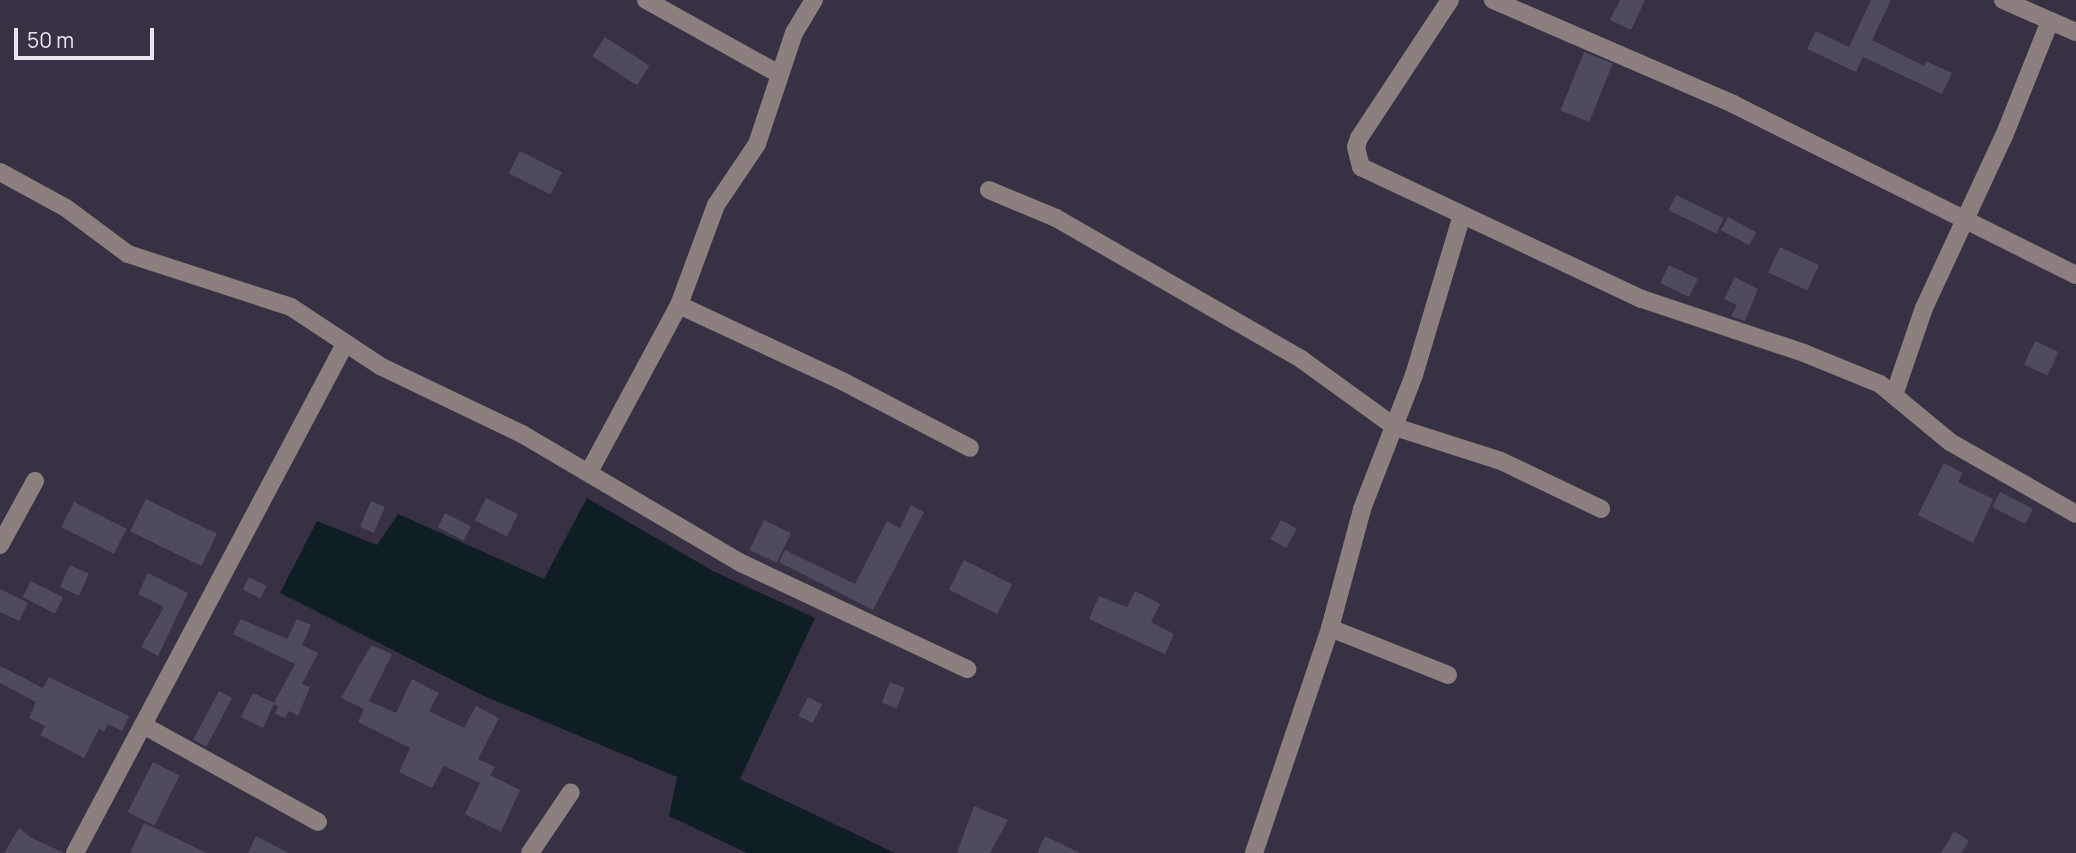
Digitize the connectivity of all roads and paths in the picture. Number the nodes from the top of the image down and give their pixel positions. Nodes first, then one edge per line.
1 (646, 0) edge
2 (814, 0) edge
3 (1450, 0) edge
4 (1493, 0) edge
5 (2003, 0) edge
6 (2050, 21) junction
7 (2076, 32) edge
8 (779, 74) junction
9 (0, 172) edge
10 (989, 190) dead end
11 (1462, 215) junction
12 (1965, 222) junction
13 (2076, 275) edge
14 (679, 305) junction
15 (345, 344) junction
16 (1894, 395) junction
17 (1395, 427) junction
18 (970, 448) dead end
19 (589, 472) junction
20 (36, 481) dead end
21 (1601, 509) dead end
22 (2076, 514) edge
23 (0, 545) edge
24 (1330, 628) junction
25 (967, 669) dead end
26 (1448, 676) dead end
27 (143, 725) junction
28 (571, 792) dead end
29 (318, 822) dead end
30 (75, 853) edge
31 (530, 853) edge
32 (1254, 853) edge

1 - 8 street
2 - 8 street
3 - 11 street
4 - 12 street
5 - 6 street
6 - 7 street
6 - 12 street
8 - 14 street
9 - 15 street
10 - 17 street
11 - 16 street
11 - 17 street
12 - 13 street
12 - 16 street
14 - 18 street
14 - 19 street
15 - 19 street
15 - 27 street
16 - 22 street
17 - 21 street
17 - 24 street
19 - 25 street
20 - 23 street
24 - 26 street
24 - 32 street
27 - 29 street
27 - 30 street
28 - 31 street

